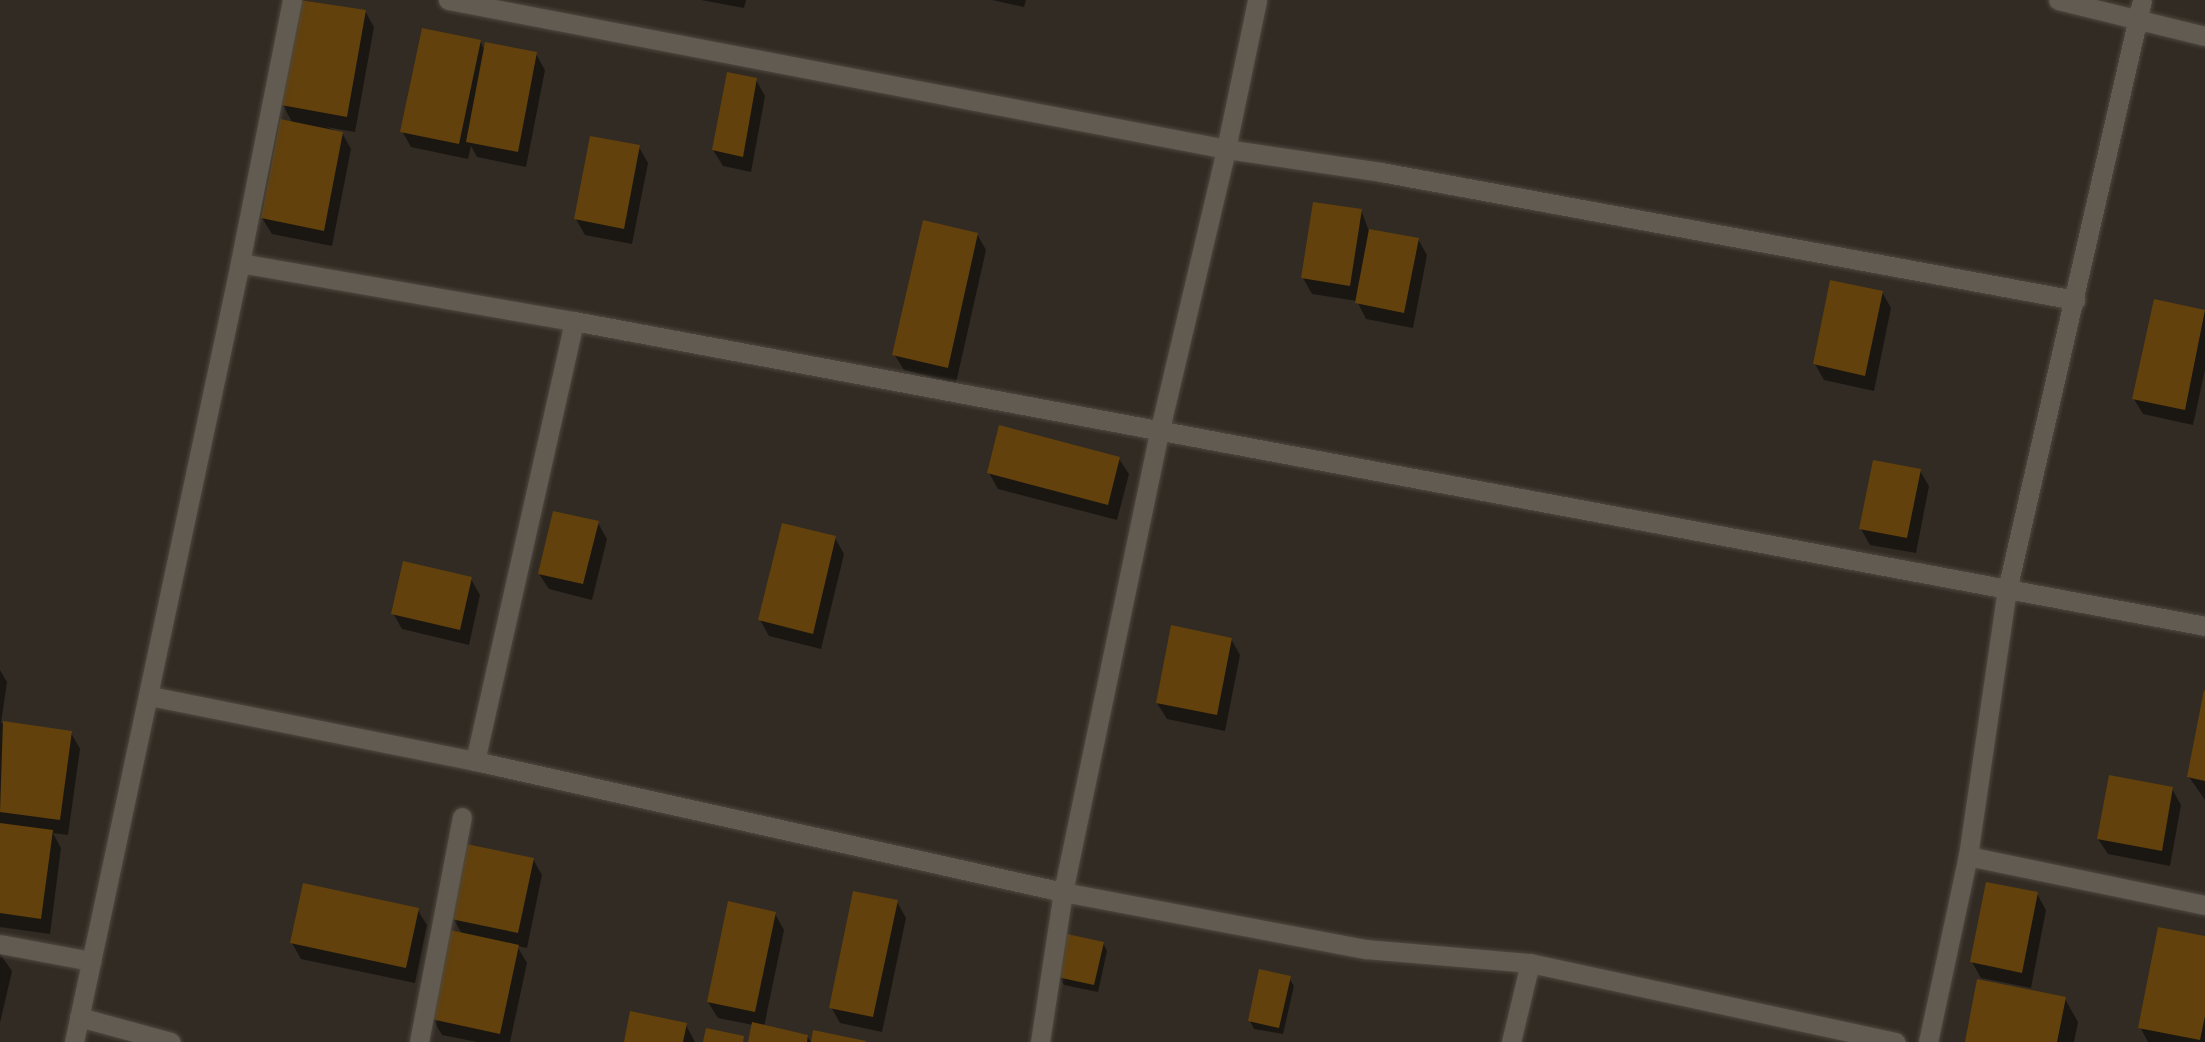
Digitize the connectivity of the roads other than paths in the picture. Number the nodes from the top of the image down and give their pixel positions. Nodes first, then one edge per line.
1 (292, 0) edge
2 (448, 0) edge
3 (1257, 0) edge
4 (2057, 0) edge
5 (2142, 0) edge
6 (2137, 19) junction
7 (2205, 36) edge
8 (1226, 149) junction
9 (240, 263) junction
10 (2076, 300) junction
11 (574, 321) junction
12 (1158, 433) junction
13 (2007, 590) junction
14 (2205, 626) edge
15 (150, 696) junction
16 (475, 761) junction
17 (462, 817) dead end
18 (1968, 856) junction
19 (1063, 892) junction
20 (2205, 905) edge
21 (0, 944) edge
22 (91, 961) junction
23 (1530, 963) junction
24 (79, 1017) junction
25 (74, 1042) edge
26 (171, 1042) edge
27 (419, 1042) edge
28 (1040, 1042) edge
29 (1511, 1042) edge
30 (1896, 1042) edge
31 (1928, 1042) edge

1 - 9 street
2 - 8 street
3 - 8 street
4 - 6 street
5 - 6 street
6 - 7 street
6 - 10 street
8 - 10 street
8 - 12 street
9 - 11 street
9 - 15 street
10 - 13 street
11 - 12 street
11 - 16 street
12 - 13 street
12 - 19 street
13 - 14 street
13 - 18 street
15 - 16 street
15 - 22 street
16 - 19 street
17 - 27 street
18 - 20 street
18 - 31 street
19 - 23 street
19 - 28 street
21 - 22 street
22 - 24 street
23 - 29 street
23 - 30 street
24 - 25 street
24 - 26 street

